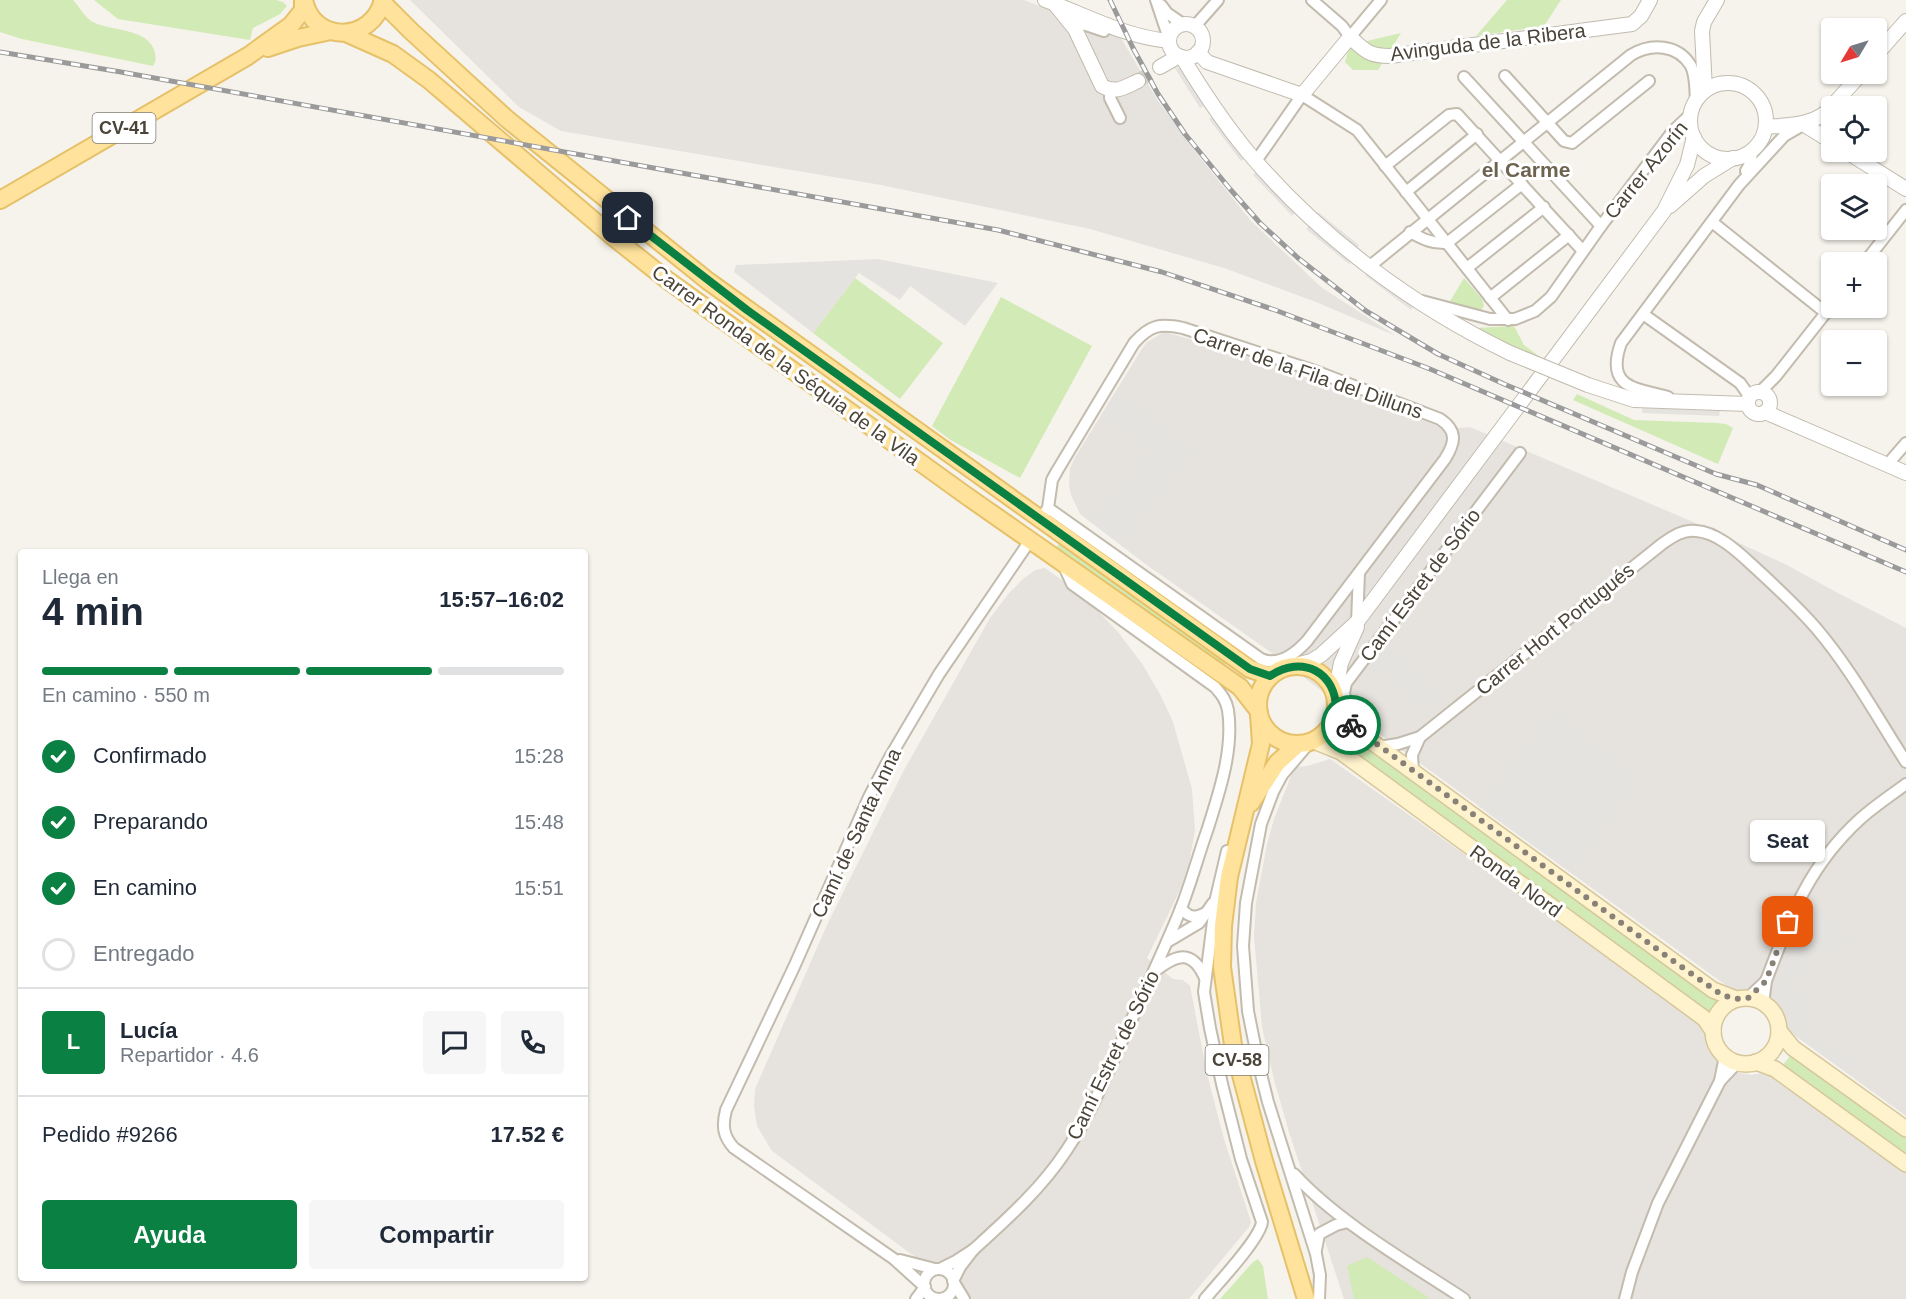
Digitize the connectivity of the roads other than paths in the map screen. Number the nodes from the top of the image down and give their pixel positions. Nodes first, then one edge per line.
1 (304, 0) edge
2 (1157, 0) edge
3 (1218, 0) edge
4 (1312, 0) edge
5 (1381, 0) edge
6 (1650, 0) edge
7 (1717, 0) edge
8 (383, 1) edge
9 (1050, 2) edge
10 (1906, 21) edge
11 (1189, 25) junction
12 (1115, 28) junction
13 (1075, 29) junction
14 (338, 32) junction
15 (1350, 37) junction
16 (1169, 40) junction
17 (1887, 43) edge
18 (1198, 52) junction
19 (248, 56) junction
20 (1181, 57) junction
21 (1160, 67) tunnel mouth
22 (1505, 76) dead end
23 (1464, 77) dead end
24 (1138, 81) tunnel mouth
25 (1649, 81) dead end
26 (1852, 84) edge
27 (1110, 90) junction
28 (1302, 95) junction
29 (1700, 95) junction
30 (1842, 96) edge
31 (1208, 99) junction
32 (1690, 115) junction
33 (1821, 116) edge
34 (1120, 118) dead end
35 (1546, 122) junction
36 (1803, 124) junction
37 (1766, 127) junction
38 (1477, 134) junction
39 (1821, 135) edge
40 (1694, 137) junction
41 (1523, 141) junction
42 (1752, 150) junction
43 (1733, 158) junction
44 (1500, 159) junction
45 (1256, 161) junction
46 (1863, 162) edge
47 (1385, 166) junction
48 (1522, 184) junction
49 (1739, 184) junction
50 (1906, 189) edge
51 (1406, 192) junction
52 (0, 200) edge
53 (1544, 207) junction
54 (1906, 210) edge
55 (1664, 212) junction
56 (1427, 218) junction
57 (1712, 222) junction
58 (1601, 226) junction
59 (1410, 232) junction
60 (1569, 235) junction
61 (1447, 243) junction
62 (1583, 251) junction
63 (1872, 252) edge
64 (1370, 266) junction
65 (1467, 268) junction
66 (1490, 298) junction
67 (1415, 299) junction
68 (1821, 304) edge
69 (1643, 314) junction
70 (1821, 318) edge
71 (1508, 320) junction
72 (1753, 397) junction
73 (1682, 402) junction
74 (1906, 443) edge
75 (1520, 453) dead end
76 (1887, 465) junction
77 (1906, 473) edge
78 (1044, 514) junction
79 (1031, 539) junction
80 (1062, 561) junction
81 (1359, 573) junction
82 (1359, 619) junction
83 (1218, 628) junction
84 (1224, 651) junction
85 (1296, 665) junction
86 (1268, 668) junction
87 (1335, 693) junction
88 (1336, 711) junction
89 (1258, 712) junction
90 (1350, 724) junction
91 (1420, 737) junction
92 (1307, 742) junction
93 (1379, 747) junction
94 (1906, 762) edge
95 (1413, 772) junction
96 (1906, 784) edge
97 (1249, 792) junction
98 (1245, 814) junction
99 (1207, 830) joint
100 (1216, 898) junction
101 (1181, 908) junction
102 (1209, 910) junction
103 (1167, 942) junction
104 (1152, 973) junction
105 (1204, 978) junction
106 (1749, 1000) junction
107 (1713, 1031) junction
108 (1779, 1031) junction
109 (1731, 1060) junction
110 (1756, 1062) junction
111 (1906, 1130) edge
112 (1906, 1164) edge
113 (1291, 1172) junction
114 (1348, 1222) junction
115 (973, 1250) junction
116 (1316, 1254) junction
117 (894, 1259) junction
118 (937, 1269) junction
119 (953, 1281) junction
120 (930, 1296) edge
121 (916, 1299) edge
122 (964, 1299) edge
123 (1205, 1299) edge
124 (1306, 1299) edge
125 (1319, 1299) edge
126 (1464, 1299) edge
127 (1625, 1299) edge

1 - 14 main road, Carrer Ronda de la Séquia de la Vila
1 - 19 main road, CV-41
2 - 11 street
2 - 16 street
3 - 11 street
4 - 15 street
5 - 15 street
6 - 15 street, Avinguda de la Ribera
7 - 29 street
8 - 14 main road
8 - 78 main road, Carrer Ronda de la Séquia de la Vila
9 - 12 street
9 - 13 street
10 - 17 street
11 - 16 street
11 - 18 street
12 - 13 street
12 - 16 street
13 - 27 street
14 - 19 main road, CV-41
14 - 79 main road, Carrer Ronda de la Séquia de la Vila
15 - 28 street
16 - 20 street
18 - 20 street
18 - 28 street
18 - 31 street
19 - 52 main road, CV-41
20 - 21 street
20 - 31 street
22 - 35 street
23 - 41 street, Carrer Azorín
24 - 27 street
25 - 35 street
26 - 30 street
27 - 34 street
28 - 45 street
28 - 47 street
29 - 32 street
29 - 35 street
29 - 37 street
31 - 45 street
32 - 40 street
32 - 58 street, Carrer Azorín
33 - 36 street
35 - 41 street
36 - 37 street
36 - 39 street
36 - 49 street
37 - 42 street
38 - 44 street
38 - 47 street
38 - 51 street
40 - 43 street
40 - 55 street
41 - 44 street
41 - 58 street, Carrer Azorín
42 - 43 street
42 - 49 street
43 - 55 street
44 - 48 street
44 - 56 street
45 - 64 street
46 - 50 street
47 - 51 street
48 - 53 street
48 - 61 street
49 - 57 street
51 - 56 street
53 - 60 street
53 - 65 street
54 - 63 street
55 - 82 street
56 - 59 street
56 - 61 street
57 - 68 street
57 - 69 street
58 - 62 street, Carrer Azorín
59 - 61 street
59 - 64 street
60 - 62 street
60 - 66 street
61 - 65 street
62 - 71 street, Carrer Azorín
64 - 67 street
65 - 66 street
66 - 71 street
67 - 71 street, Carrer Azorín
67 - 73 street, bridge
69 - 72 street
69 - 73 street
70 - 72 street
72 - 73 street
72 - 76 street
74 - 76 street
75 - 90 street, Camí Estret de Sório
76 - 77 street
78 - 81 street, Carrer de la Fila del Dilluns
78 - 83 street, Carrer Ronda de la Séquia de la Vila
78 - 84 main road, Carrer Ronda de la Séquia de la Vila
79 - 80 main road, Carrer Ronda de la Séquia de la Vila
79 - 117 street, Camí de Santa Anna
80 - 89 main road, Carrer Ronda de la Séquia de la Vila
80 - 99 street, Carrer Ronda de la Séquia de la Vila
81 - 82 street
81 - 86 street
82 - 85 street
82 - 87 street
83 - 84 street
83 - 86 street, Carrer Ronda de la Séquia de la Vila
84 - 86 main road, Carrer Ronda de la Séquia de la Vila
85 - 86 main road
85 - 87 main road
86 - 89 main road
87 - 88 main road
88 - 90 main road, Ronda Nord
88 - 92 main road
89 - 92 main road
89 - 97 main road, CV-58
90 - 93 main road, Ronda Nord
91 - 93 street, Carrer Hort Portugués
91 - 94 street, Carrer Hort Portugués
91 - 95 street
92 - 98 main road, CV-58
92 - 107 main road, Ronda Nord
92 - 113 street
93 - 95 main road, Ronda Nord
95 - 106 main road, Ronda Nord
96 - 106 street
97 - 98 main road, CV-58
97 - 100 street
98 - 124 main road, CV-58
99 - 101 street, Camí Estret de Sório
100 - 102 street
100 - 105 street
101 - 102 street
101 - 103 street, Camí Estret de Sório
102 - 103 street
103 - 104 street, Camí Estret de Sório
104 - 105 street
104 - 115 street, Camí Estret de Sório
105 - 123 street
106 - 107 main road
106 - 108 main road
107 - 109 main road
108 - 110 main road
108 - 111 main road
109 - 110 main road
109 - 127 street
110 - 112 main road
113 - 114 street
113 - 116 street
114 - 116 street
114 - 126 street
115 - 118 street, Camí Estret de Sório
115 - 119 street, Camí Estret de Sório
116 - 125 street
117 - 118 street
117 - 120 street
118 - 119 street
118 - 120 street
119 - 120 street
119 - 122 street
120 - 121 street

